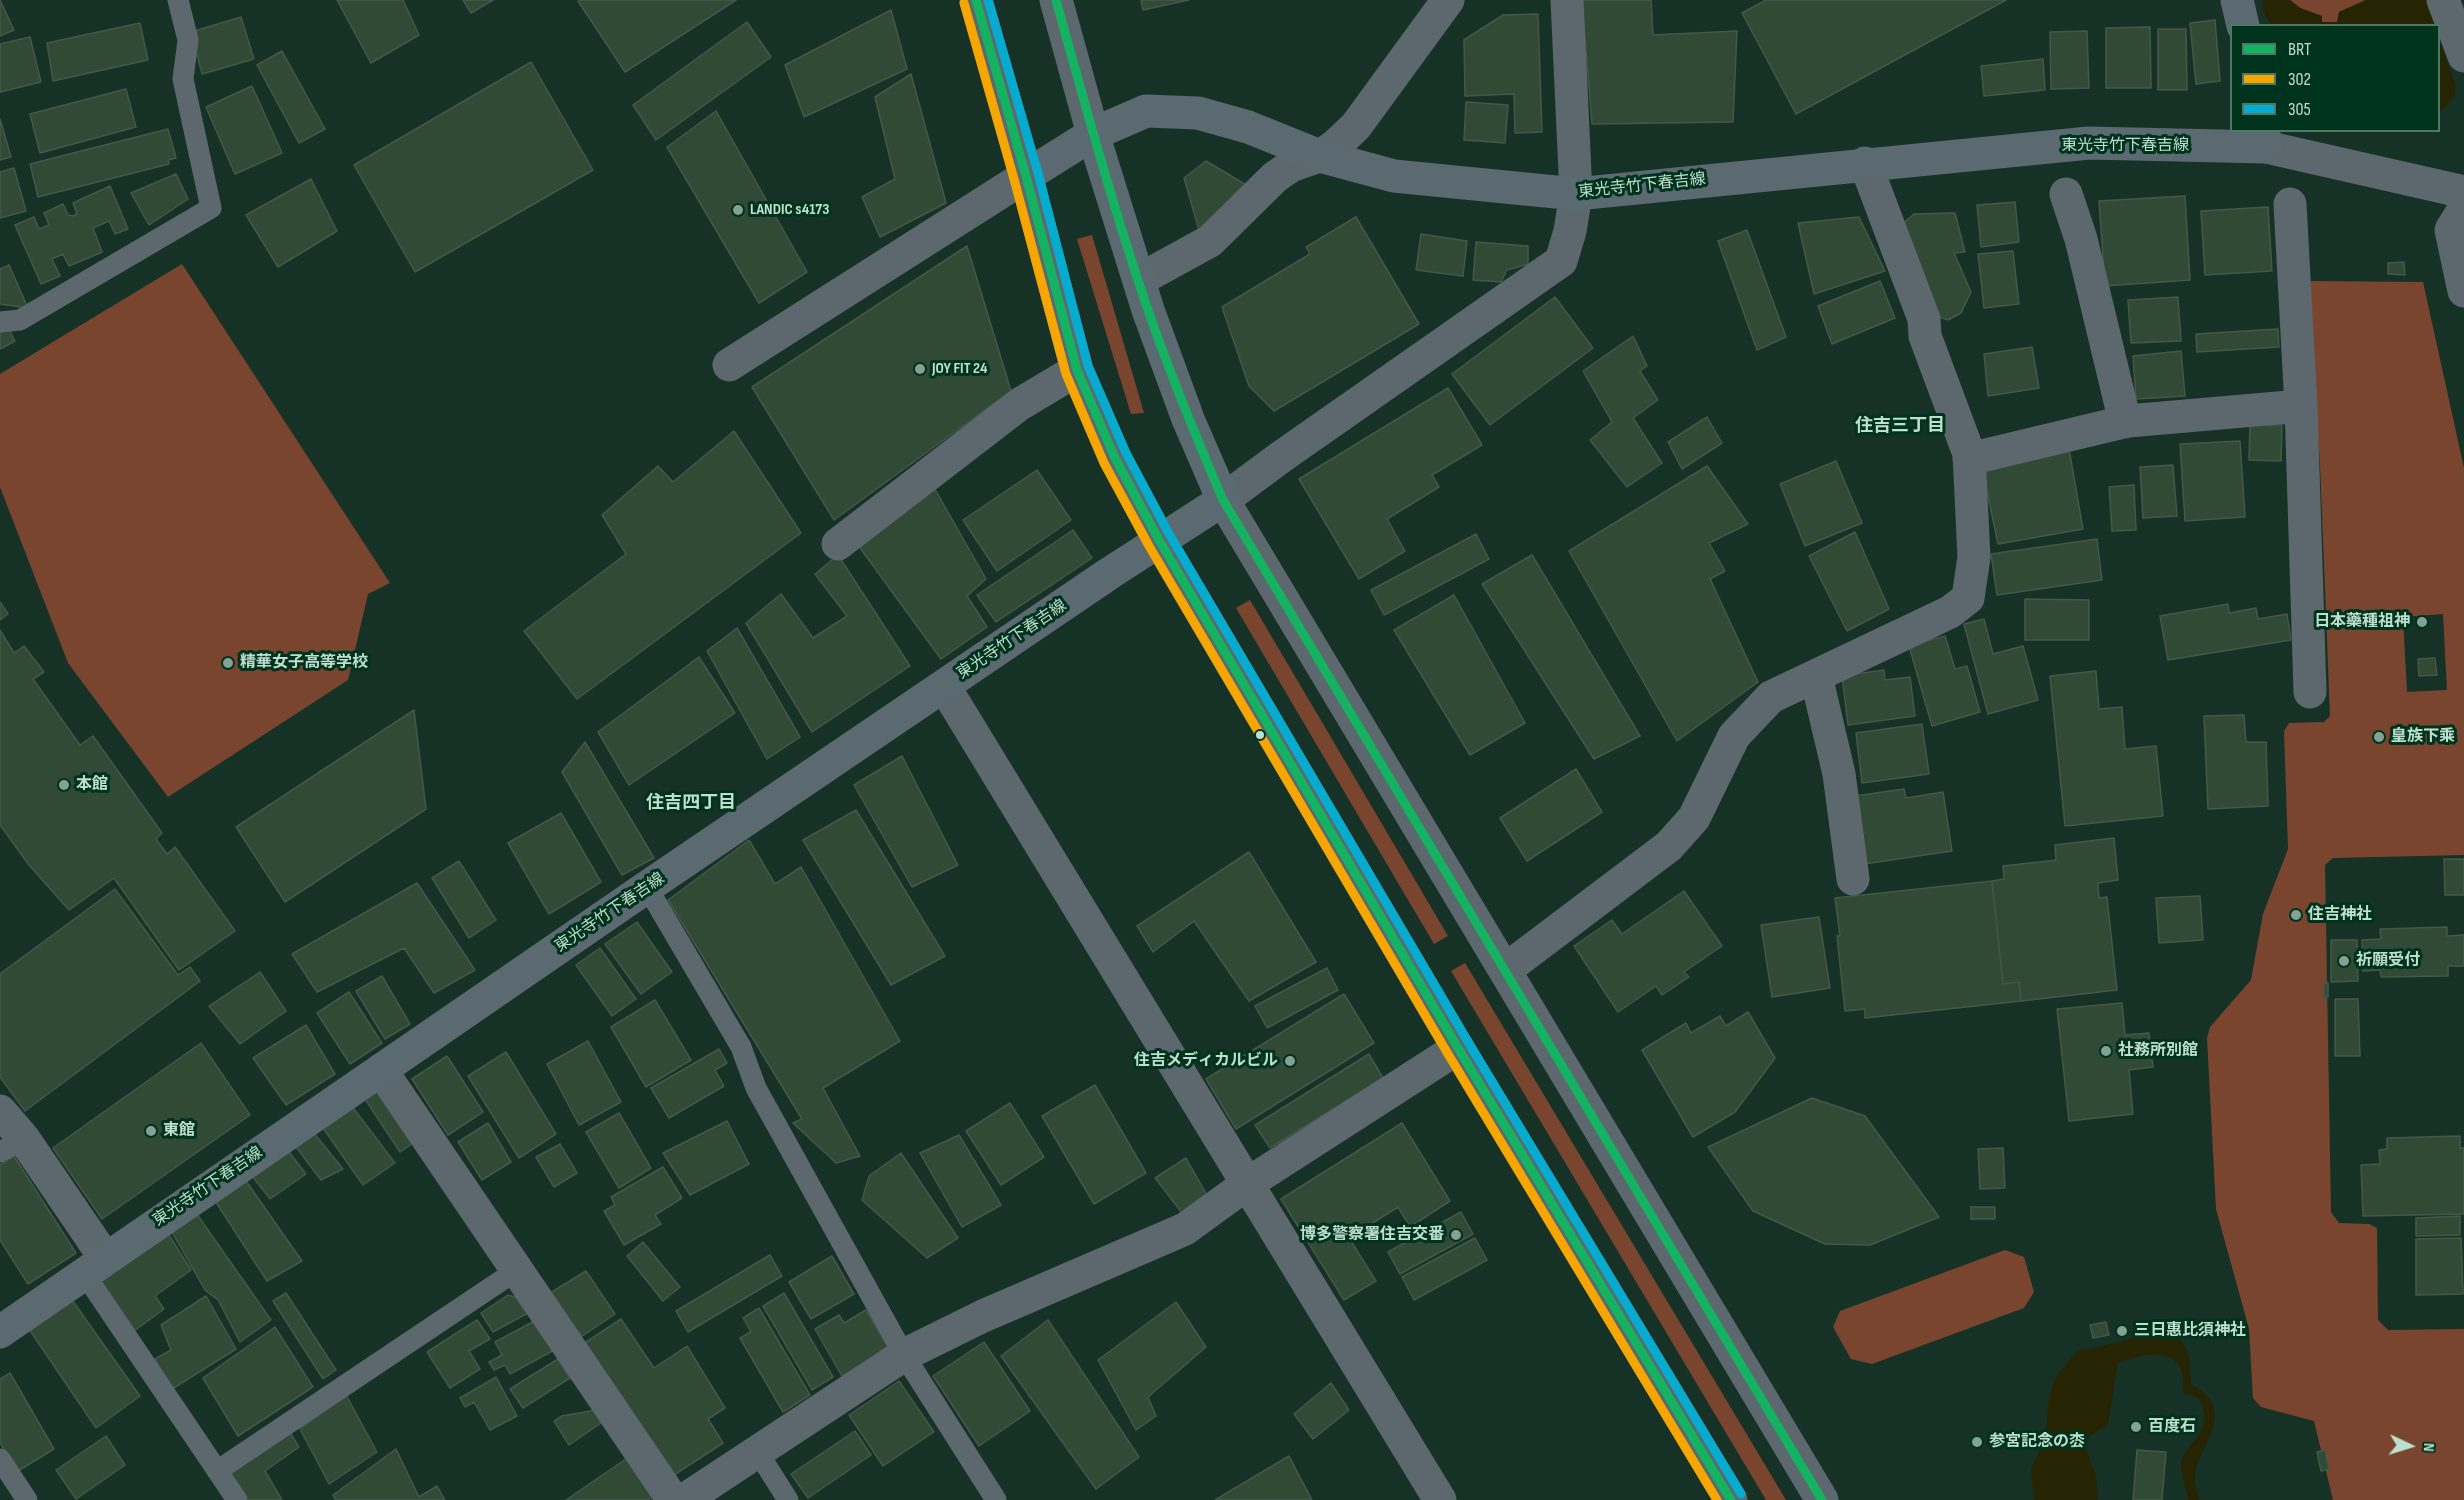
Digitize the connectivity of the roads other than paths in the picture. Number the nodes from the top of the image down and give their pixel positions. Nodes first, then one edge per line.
1 (178, 0) edge
2 (976, 0) edge
3 (1056, 0) edge
4 (1448, 0) edge
5 (1567, 0) edge
6 (2238, 0) edge
7 (2443, 0) edge
8 (2242, 24) edge
9 (2464, 56) edge
10 (1093, 134) junction
11 (2265, 139) edge
12 (1320, 156) junction
13 (1865, 164) junction
14 (1026, 176) junction
15 (2464, 192) edge
16 (1576, 194) junction
17 (2066, 194) dead end
18 (2290, 204) dead end
19 (2464, 208) edge
20 (1139, 279) junction
21 (2464, 291) edge
22 (0, 322) edge
23 (729, 365) dead end
24 (1077, 370) junction
25 (2301, 406) junction
26 (2125, 422) junction
27 (1969, 459) junction
28 (1223, 500) junction
29 (1159, 540) junction
30 (838, 544) dead end
31 (1816, 676) junction
32 (944, 686) junction
33 (2310, 692) dead end
34 (1853, 879) dead end
35 (647, 887) junction
36 (1505, 970) junction
37 (1458, 1048) junction
38 (381, 1070) junction
39 (0, 1111) edge
40 (12, 1145) edge
41 (1247, 1184) junction
42 (94, 1265) junction
43 (517, 1270) junction
44 (0, 1332) edge
45 (904, 1355) junction
46 (757, 1451) junction
47 (0, 1459) edge
48 (217, 1471) junction
49 (27, 1500) edge
50 (237, 1500) edge
51 (673, 1500) edge
52 (684, 1500) edge
53 (788, 1500) edge
54 (996, 1500) edge
55 (1440, 1500) edge
56 (1731, 1500) edge
57 (1822, 1500) edge

1 - 22 lane
2 - 14 street
3 - 10 street
4 - 12 street
5 - 16 street
6 - 8 main road
7 - 9 street
10 - 12 main road, 東光寺竹下春吉線
10 - 14 main road, 東光寺竹下春吉線
10 - 20 main road
11 - 13 main road, 東光寺竹下春吉線
11 - 15 street
12 - 16 main road, 東光寺竹下春吉線
12 - 20 street
13 - 16 main road, 東光寺竹下春吉線
13 - 27 street
14 - 23 street
14 - 24 main road
16 - 28 street
17 - 26 street
18 - 25 street
19 - 21 street
20 - 28 main road
24 - 29 main road
24 - 30 street
25 - 26 street
25 - 33 street
26 - 27 street
27 - 31 street
28 - 29 main road, 東光寺竹下春吉線
28 - 36 street
29 - 32 main road, 東光寺竹下春吉線
29 - 37 street
31 - 34 street
31 - 36 street
32 - 35 main road, 東光寺竹下春吉線
32 - 41 street
35 - 38 main road, 東光寺竹下春吉線
35 - 45 lane
36 - 57 street
37 - 41 street
37 - 56 street
38 - 42 main road, 東光寺竹下春吉線
38 - 43 street
39 - 40 street
40 - 42 street
41 - 45 street
41 - 55 street
42 - 44 main road, 東光寺竹下春吉線
42 - 48 lane
43 - 48 lane
43 - 51 street
45 - 46 street
45 - 54 lane
46 - 52 street
46 - 53 lane
47 - 49 lane
48 - 50 lane

